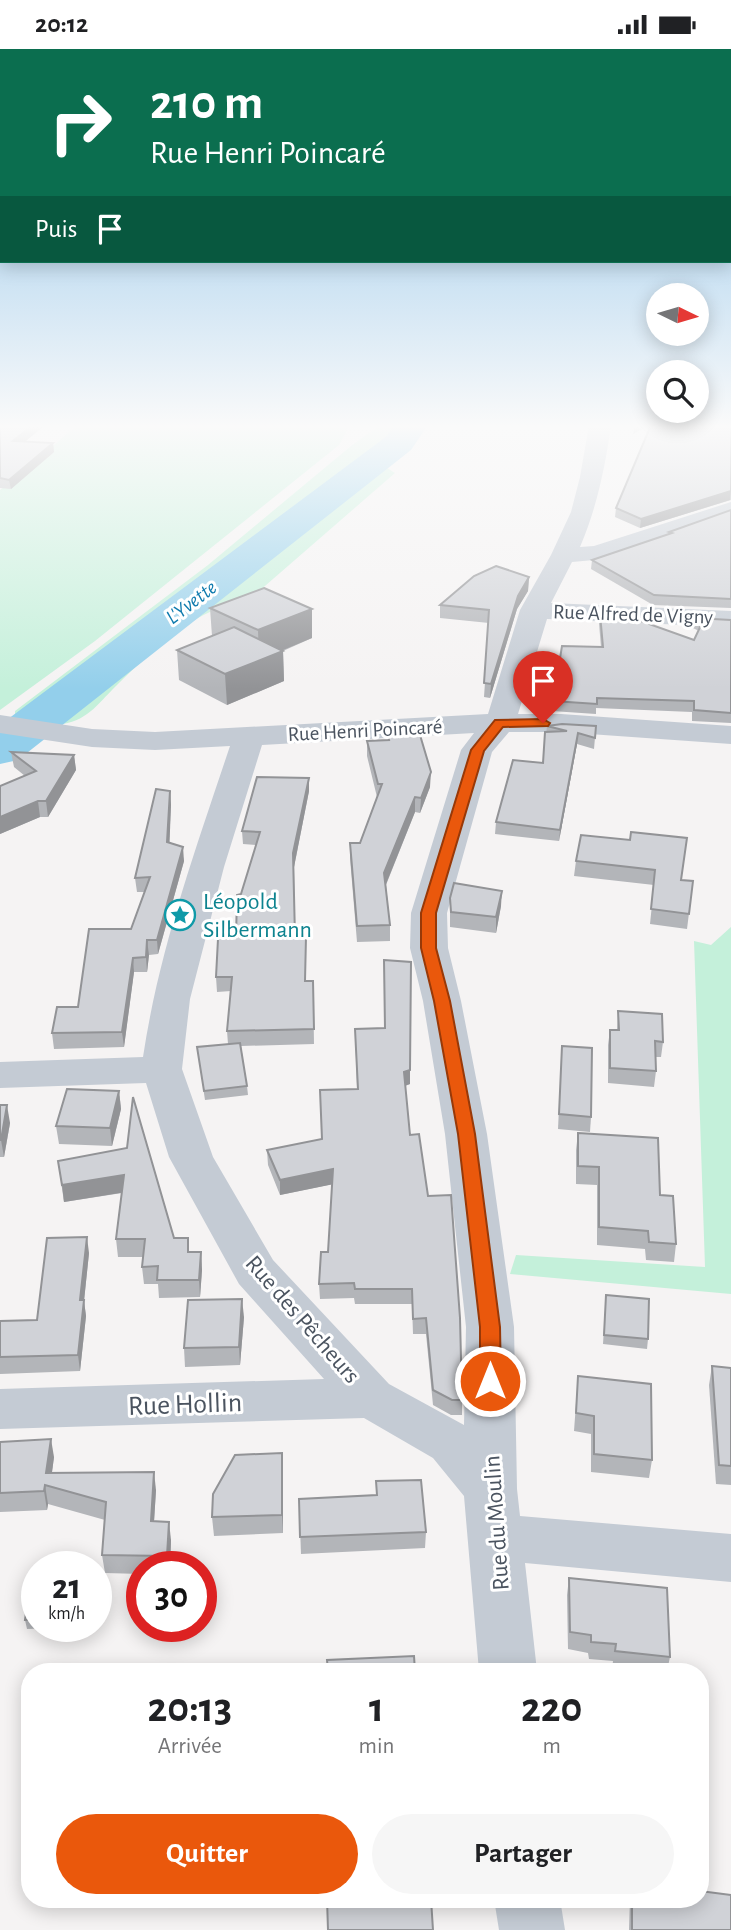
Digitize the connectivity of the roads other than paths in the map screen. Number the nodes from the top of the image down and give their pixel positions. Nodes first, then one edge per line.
1 (583, 513) edge
2 (720, 513) edge
3 (564, 555) junction
4 (534, 610) junction
5 (731, 619) edge
6 (500, 723) junction
7 (1, 725) edge
8 (731, 735) edge
9 (249, 737) junction
10 (162, 1069) junction
11 (0, 1075) edge
12 (371, 1398) junction
13 (0, 1409) edge
14 (493, 1513) junction
15 (731, 1558) edge
16 (507, 1663) edge
17 (528, 1908) edge
18 (532, 1930) edge

1 - 3 street
2 - 3 street
3 - 4 street
4 - 5 street, Rue Alfred de Vigny
4 - 6 street
6 - 8 street, Rue Henri Poincaré
6 - 9 street, Rue Henri Poincaré
6 - 14 street, Rue du Moulin
7 - 9 street, Rue Henri Poincaré
9 - 10 street, Rue des Pêcheurs
10 - 11 street
10 - 12 street, Rue des Pêcheurs
12 - 13 street, Rue Hollin
12 - 14 street, Rue des Pêcheurs
14 - 15 street
14 - 16 street, Rue du Moulin
17 - 18 street

